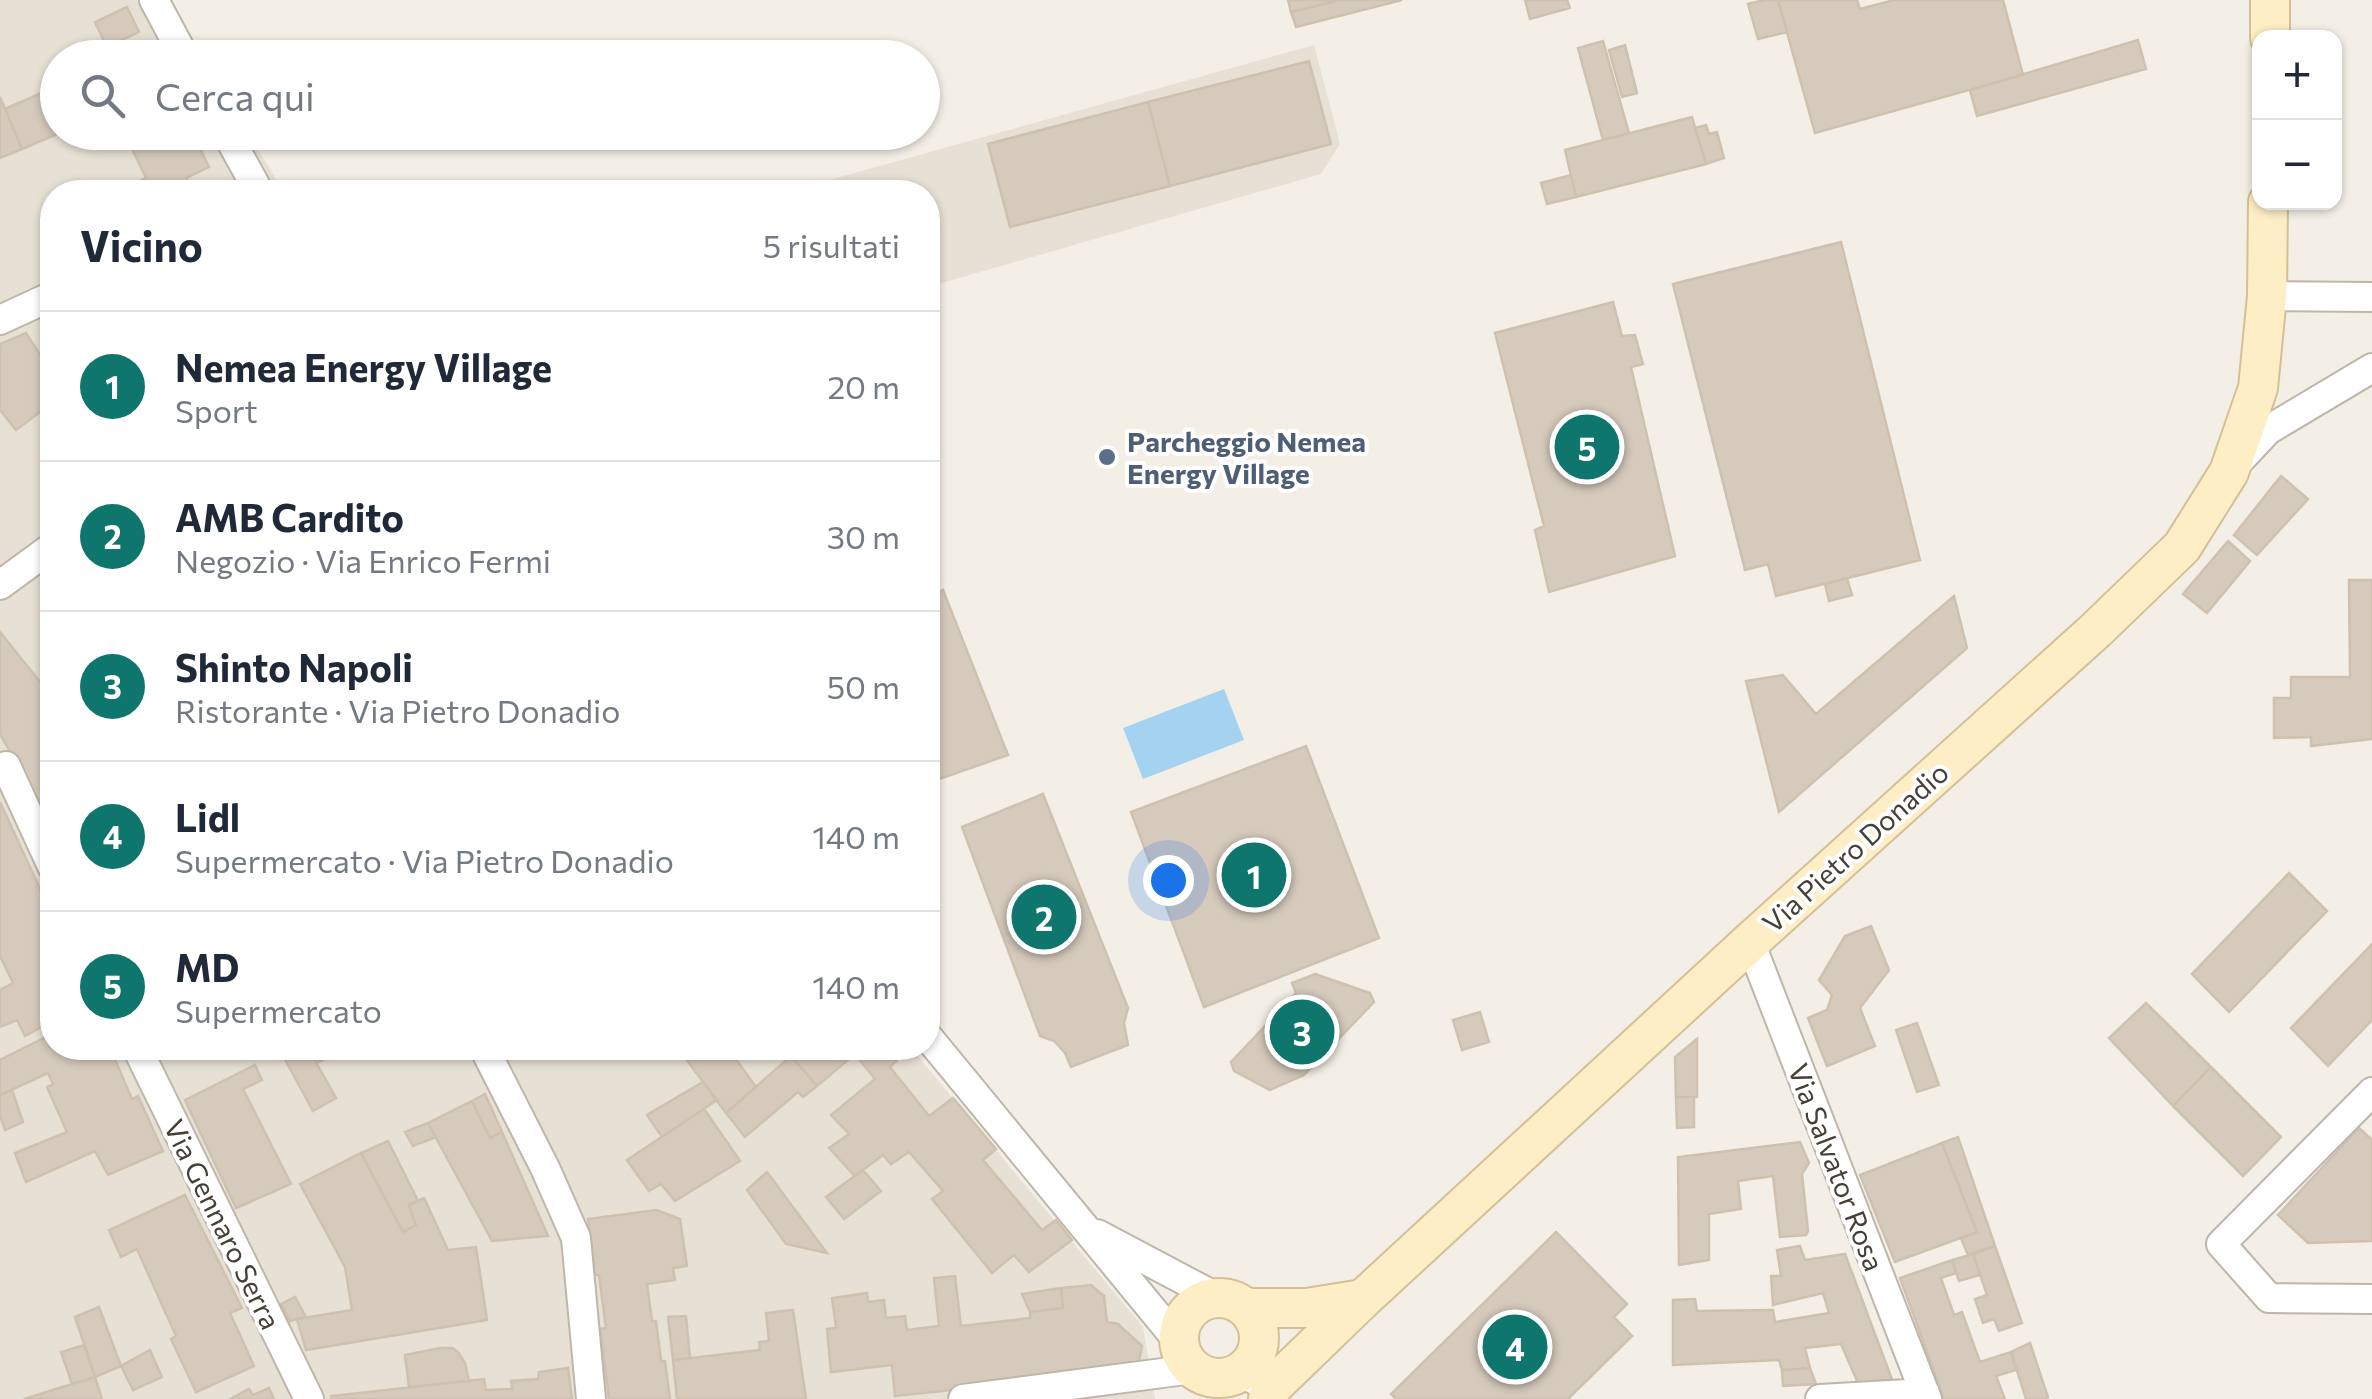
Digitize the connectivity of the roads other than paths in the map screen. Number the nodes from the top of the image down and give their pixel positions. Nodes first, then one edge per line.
1 (154, 0) edge
2 (2270, 0) edge
3 (2270, 30) edge
4 (176, 40) edge
5 (236, 150) edge
6 (252, 180) edge
7 (2268, 210) edge
8 (2267, 296) junction
9 (2372, 297) edge
10 (40, 302) edge
11 (0, 320) edge
12 (2372, 368) edge
13 (2230, 472) junction
14 (40, 555) edge
15 (0, 585) edge
16 (6, 766) dead end
17 (40, 840) edge
18 (1750, 942) junction
19 (940, 1052) edge
20 (143, 1060) edge
21 (490, 1060) edge
22 (2372, 1092) edge
23 (1082, 1227) junction
24 (1363, 1298) junction
25 (2372, 1299) edge
26 (1232, 1303) junction
27 (1227, 1375) edge
28 (1926, 1396) edge
29 (310, 1399) edge
30 (591, 1399) edge
31 (962, 1399) edge
32 (1820, 1399) edge

1 - 4 street
2 - 3 main road
5 - 6 street
7 - 8 main road, Via Pietro Donadio
8 - 9 street
8 - 13 main road, Via Pietro Donadio
10 - 11 street
12 - 13 street
13 - 18 main road, Via Pietro Donadio
14 - 15 street
16 - 17 street
18 - 24 main road, Via Pietro Donadio
18 - 28 street, Via Salvator Rosa
19 - 23 street
20 - 29 street, Via Gennaro Serra
21 - 30 street
22 - 25 street
23 - 26 street
23 - 27 street
24 - 26 main road
24 - 27 main road, Via Pietro Donadio
26 - 27 main road
26 - 27 main road
27 - 31 street
28 - 32 street, Via Salvator Rosa

